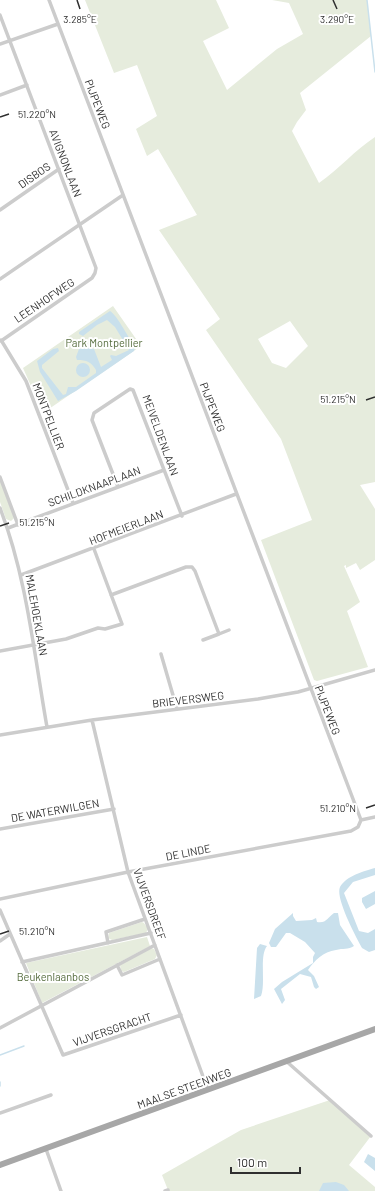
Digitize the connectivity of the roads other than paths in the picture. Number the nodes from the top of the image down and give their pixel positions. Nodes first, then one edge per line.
1 (49, 0) edge
2 (0, 15) edge
3 (58, 24) junction
4 (10, 40) junction
5 (0, 44) edge
6 (27, 85) junction
7 (0, 95) edge
8 (59, 169) junction
9 (123, 195) junction
10 (0, 210) edge
11 (80, 224) junction
12 (95, 273) joint
13 (0, 279) edge
14 (0, 340) edge
15 (164, 470) junction
16 (0, 477) edge
17 (118, 487) junction
18 (236, 494) junction
19 (73, 503) junction
20 (0, 508) edge
21 (182, 516) junction
22 (18, 525) junction
23 (8, 528) junction
24 (94, 549) junction
25 (21, 575) junction
26 (111, 595) junction
27 (229, 630) dead end
28 (219, 634) junction
29 (202, 640) dead end
30 (33, 646) junction
31 (0, 651) edge
32 (161, 654) dead end
33 (375, 670) edge
34 (310, 688) junction
35 (177, 709) junction
36 (92, 720) junction
37 (47, 727) junction
38 (0, 735) edge
39 (114, 809) junction
40 (375, 817) edge
41 (361, 820) junction
42 (0, 829) edge
43 (128, 872) junction
44 (0, 899) edge
45 (0, 910) edge
46 (145, 919) junction
47 (151, 933) junction
48 (10, 934) junction
49 (0, 941) edge
50 (108, 943) junction
51 (155, 945) junction
52 (160, 959) junction
53 (22, 962) junction
54 (117, 965) junction
55 (41, 1006) junction
56 (181, 1016) junction
57 (0, 1028) edge
58 (375, 1029) edge
59 (286, 1061) junction
60 (208, 1090) junction
61 (51, 1095) dead end
62 (0, 1113) edge
63 (371, 1136) dead end
64 (46, 1149) junction
65 (0, 1165) edge
66 (61, 1191) edge

1 - 3 street, PIJPEWEG
2 - 4 street, AVIGNONLAAN
3 - 4 street
3 - 9 street, PIJPEWEG
4 - 5 street
4 - 6 street, AVIGNONLAAN
6 - 7 street
6 - 8 street, AVIGNONLAAN
8 - 10 street, DISBOS
8 - 11 street, AVIGNONLAAN
9 - 11 street
9 - 18 street, PIJPEWEG
11 - 12 street, AVIGNONLAAN
11 - 13 street
12 - 14 street, LEENHOFWEG
14 - 19 street, MONTPELLIER
15 - 17 street, SCHILDKNAAPLAAN
15 - 17 street, MEIVELDENLAAN
15 - 21 street, MEIVELDENLAAN
16 - 22 street
17 - 19 street, SCHILDKNAAPLAAN
18 - 21 street, HOFMEIERLAAN
18 - 34 street, PIJPEWEG
19 - 22 street, SCHILDKNAAPLAAN
20 - 23 street, MALEHOEKLAAN
21 - 24 street, HOFMEIERLAAN
22 - 23 street, SCHILDKNAAPLAAN
23 - 25 street, MALEHOEKLAAN
24 - 25 street, HOFMEIERLAAN
24 - 26 street
25 - 30 street, MALEHOEKLAAN
26 - 28 street
26 - 30 street
27 - 28 street
28 - 29 street
30 - 31 street
30 - 37 street, MALEHOEKLAAN
32 - 35 street
33 - 34 street, BRIEVERSWEG
34 - 35 street, BRIEVERSWEG
34 - 41 street, PIJPEWEG
35 - 36 street, BRIEVERSWEG
36 - 37 street, BRIEVERSWEG
36 - 39 street, VIJVERSDREEF
37 - 38 street, BRIEVERSWEG
39 - 42 street, DE WATERWILGEN
39 - 43 street, VIJVERSDREEF
40 - 41 street, DE LINDE
41 - 43 street, DE LINDE
43 - 44 street, DE LINDE
43 - 46 street, VIJVERSDREEF
45 - 48 street, VIJVERSGRACHT
46 - 47 street, VIJVERSDREEF
46 - 50 street
47 - 50 street
47 - 51 street, VIJVERSDREEF
48 - 49 street
48 - 53 street, VIJVERSGRACHT
50 - 53 street
51 - 52 street, VIJVERSDREEF
51 - 54 street
52 - 54 street
52 - 56 street, VIJVERSDREEF
53 - 55 street, VIJVERSGRACHT
54 - 55 street
55 - 56 street, VIJVERSGRACHT
55 - 57 street
56 - 60 street, VIJVERSDREEF
58 - 59 main road, MAALSE STEENWEG
59 - 60 main road, MAALSE STEENWEG
59 - 63 street
60 - 64 main road, MAALSE STEENWEG
61 - 62 street
64 - 65 main road, MAALSE STEENWEG
64 - 66 street

